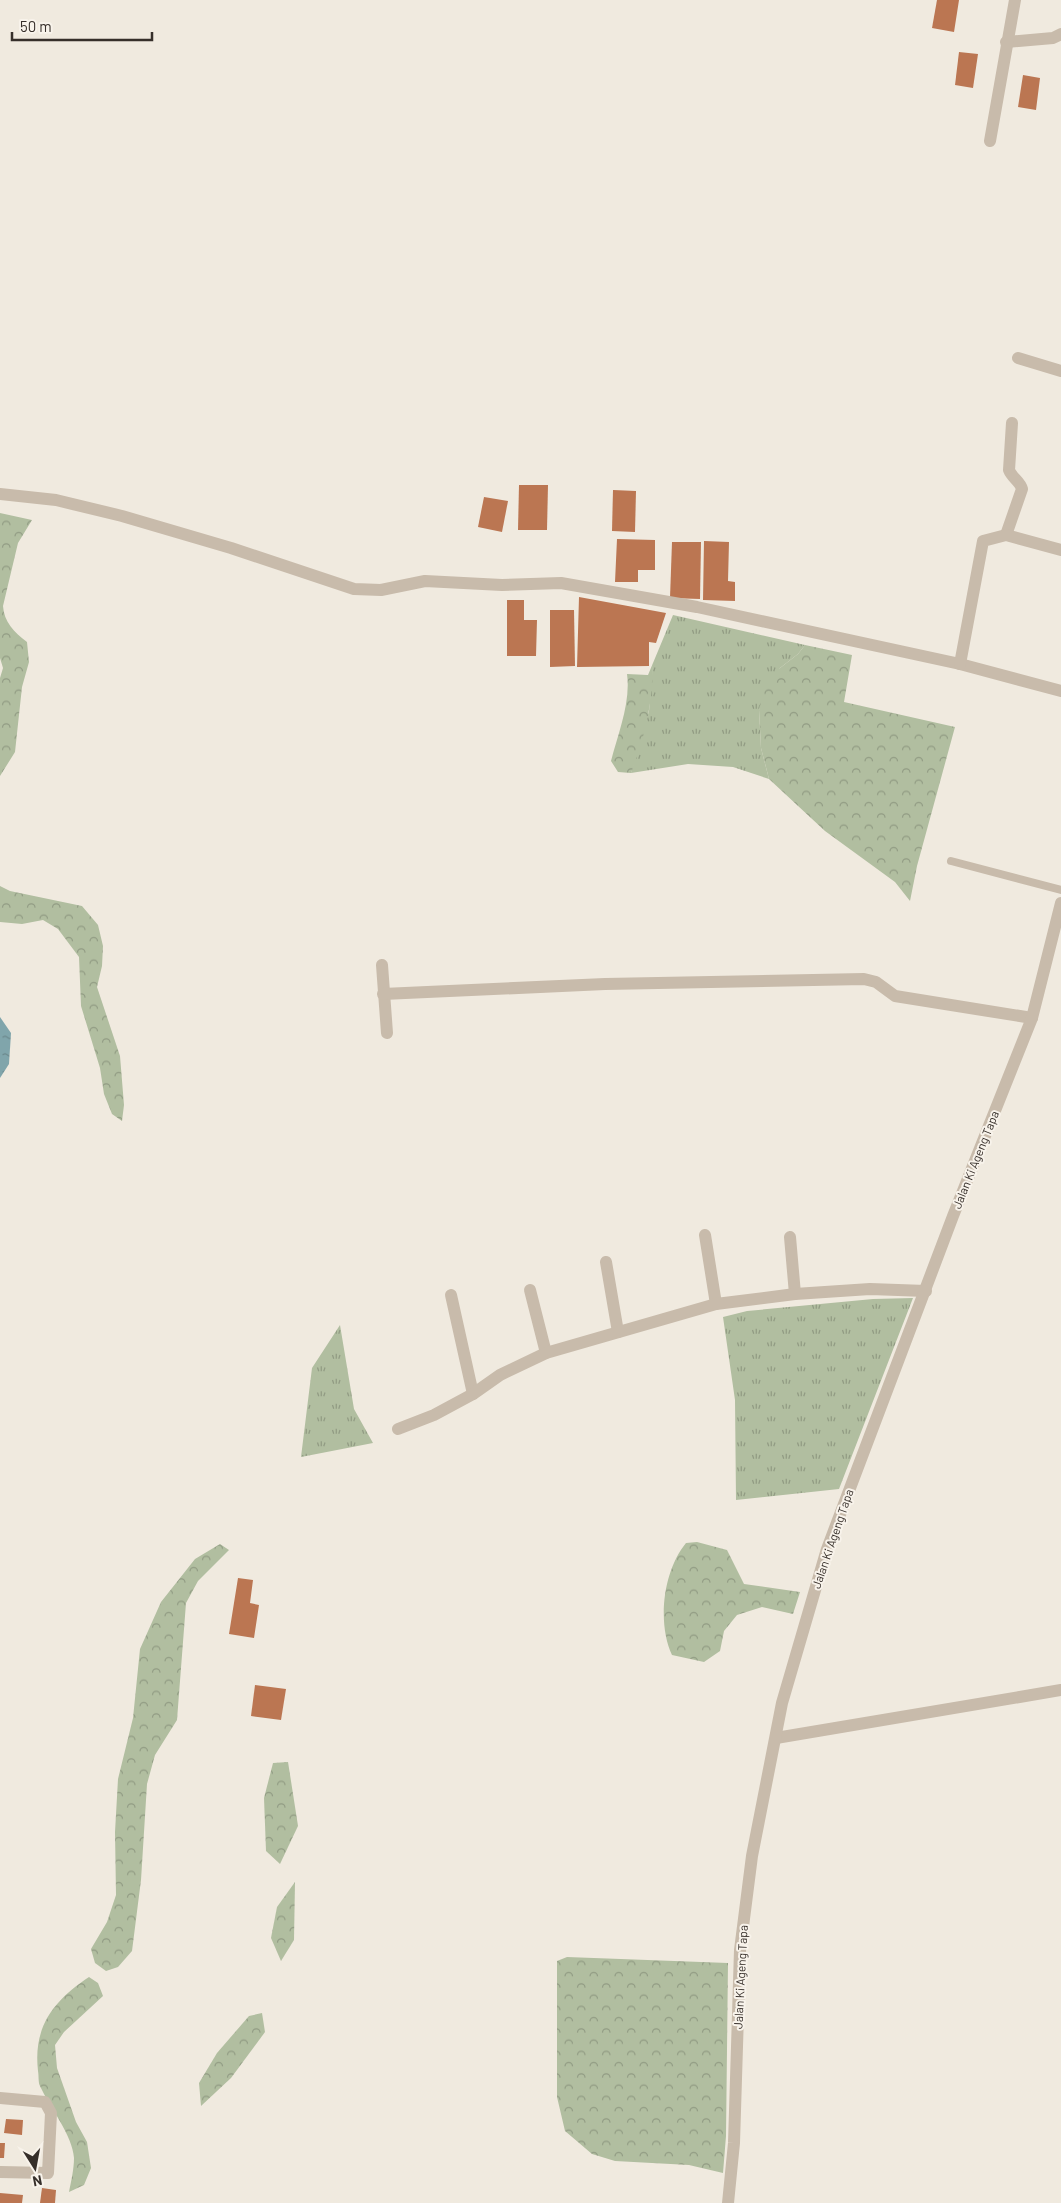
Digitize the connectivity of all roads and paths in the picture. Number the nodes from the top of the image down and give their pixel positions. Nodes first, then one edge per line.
1 (1014, 0) edge
2 (1061, 34) edge
3 (1006, 42) junction
4 (990, 141) dead end
5 (1018, 358) dead end
6 (1061, 371) edge
7 (1012, 423) dead end
8 (0, 494) edge
9 (1006, 535) junction
10 (1061, 550) edge
11 (960, 664) junction
12 (1061, 691) edge
13 (951, 861) dead end
14 (1061, 890) edge
15 (1061, 903) edge
16 (382, 965) dead end
17 (383, 994) junction
18 (1032, 1018) junction
19 (386, 1033) dead end
20 (705, 1236) dead end
21 (790, 1237) dead end
22 (606, 1262) dead end
23 (530, 1290) dead end
24 (926, 1291) junction
25 (795, 1294) junction
26 (451, 1295) dead end
27 (716, 1304) junction
28 (618, 1332) junction
29 (546, 1353) junction
30 (473, 1394) junction
31 (398, 1429) dead end
32 (1061, 1690) edge
33 (776, 1738) junction
34 (0, 2098) edge
35 (0, 2172) edge
36 (728, 2203) edge

1 - 3 street
2 - 3 street
3 - 4 street
5 - 6 street
7 - 9 street
8 - 11 street
9 - 10 street
9 - 11 street
11 - 12 street
13 - 14 lane
15 - 18 street, Jalan Ki Ageng Tapa
16 - 17 street
17 - 18 street
17 - 19 street
18 - 24 street, Jalan Ki Ageng Tapa
20 - 27 street
21 - 25 street
22 - 28 street
23 - 29 street
24 - 25 street
24 - 33 street, Jalan Ki Ageng Tapa
25 - 27 street
26 - 30 street
27 - 28 street
28 - 29 street
29 - 30 street
30 - 31 street
32 - 33 street
33 - 36 street, Jalan Ki Ageng Tapa
34 - 35 street

